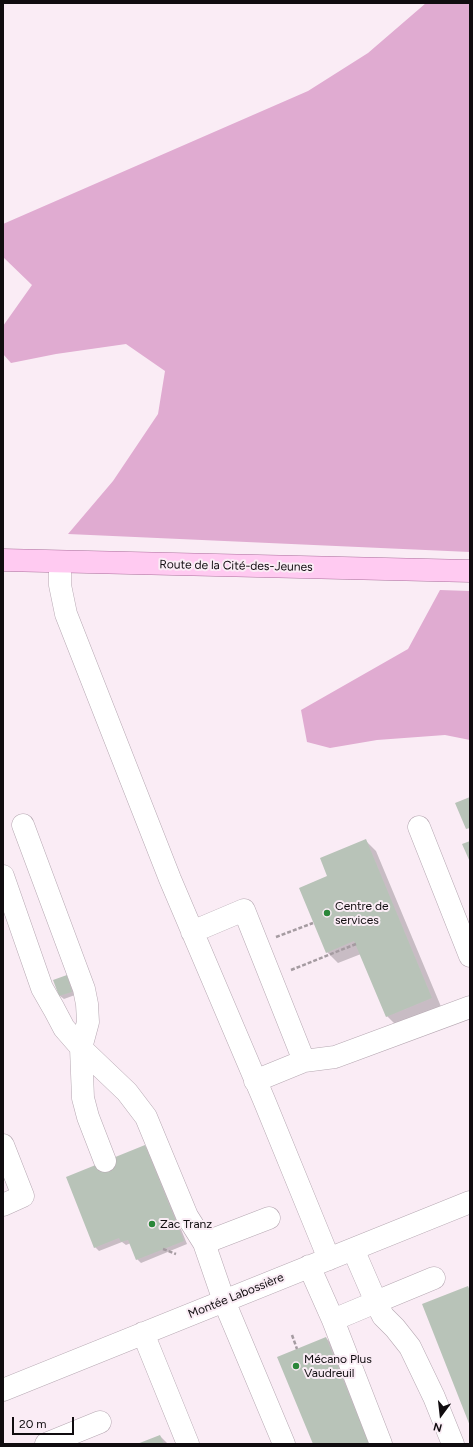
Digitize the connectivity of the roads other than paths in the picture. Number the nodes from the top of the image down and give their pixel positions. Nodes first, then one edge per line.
1 (3, 560) edge
2 (60, 562) junction
3 (470, 571) edge
4 (23, 825) dead end
5 (419, 827) dead end
6 (3, 876) edge
7 (192, 932) junction
8 (470, 956) edge
9 (470, 1007) edge
10 (81, 1048) junction
11 (304, 1061) junction
12 (255, 1080) junction
13 (3, 1145) edge
14 (105, 1161) dead end
15 (470, 1202) edge
16 (3, 1205) edge
17 (269, 1218) dead end
18 (204, 1243) junction
19 (353, 1249) junction
20 (319, 1263) junction
21 (434, 1278) dead end
22 (224, 1301) junction
23 (376, 1302) junction
24 (334, 1320) junction
25 (143, 1333) junction
26 (3, 1390) edge
27 (100, 1422) dead end
28 (46, 1444) edge
29 (188, 1444) edge
30 (284, 1444) edge
31 (381, 1444) edge
32 (453, 1444) edge

1 - 2 main road, Route de la Cité-des-Jeunes
2 - 3 main road, Route de la Cité-des-Jeunes
2 - 7 street
4 - 10 street
5 - 8 street
6 - 10 street
7 - 11 street
7 - 12 street
9 - 11 street
10 - 14 street
10 - 18 street
11 - 12 street
12 - 20 street
13 - 16 street
15 - 19 street, Montée Labossière
17 - 18 street
18 - 22 street
19 - 20 street, Montée Labossière
19 - 23 street
20 - 22 street, Montée Labossière
20 - 24 street
21 - 23 street
22 - 25 street, Montée Labossière
22 - 30 street
23 - 24 street
23 - 32 street
24 - 31 street
25 - 26 street, Montée Labossière
25 - 29 street
27 - 28 street

